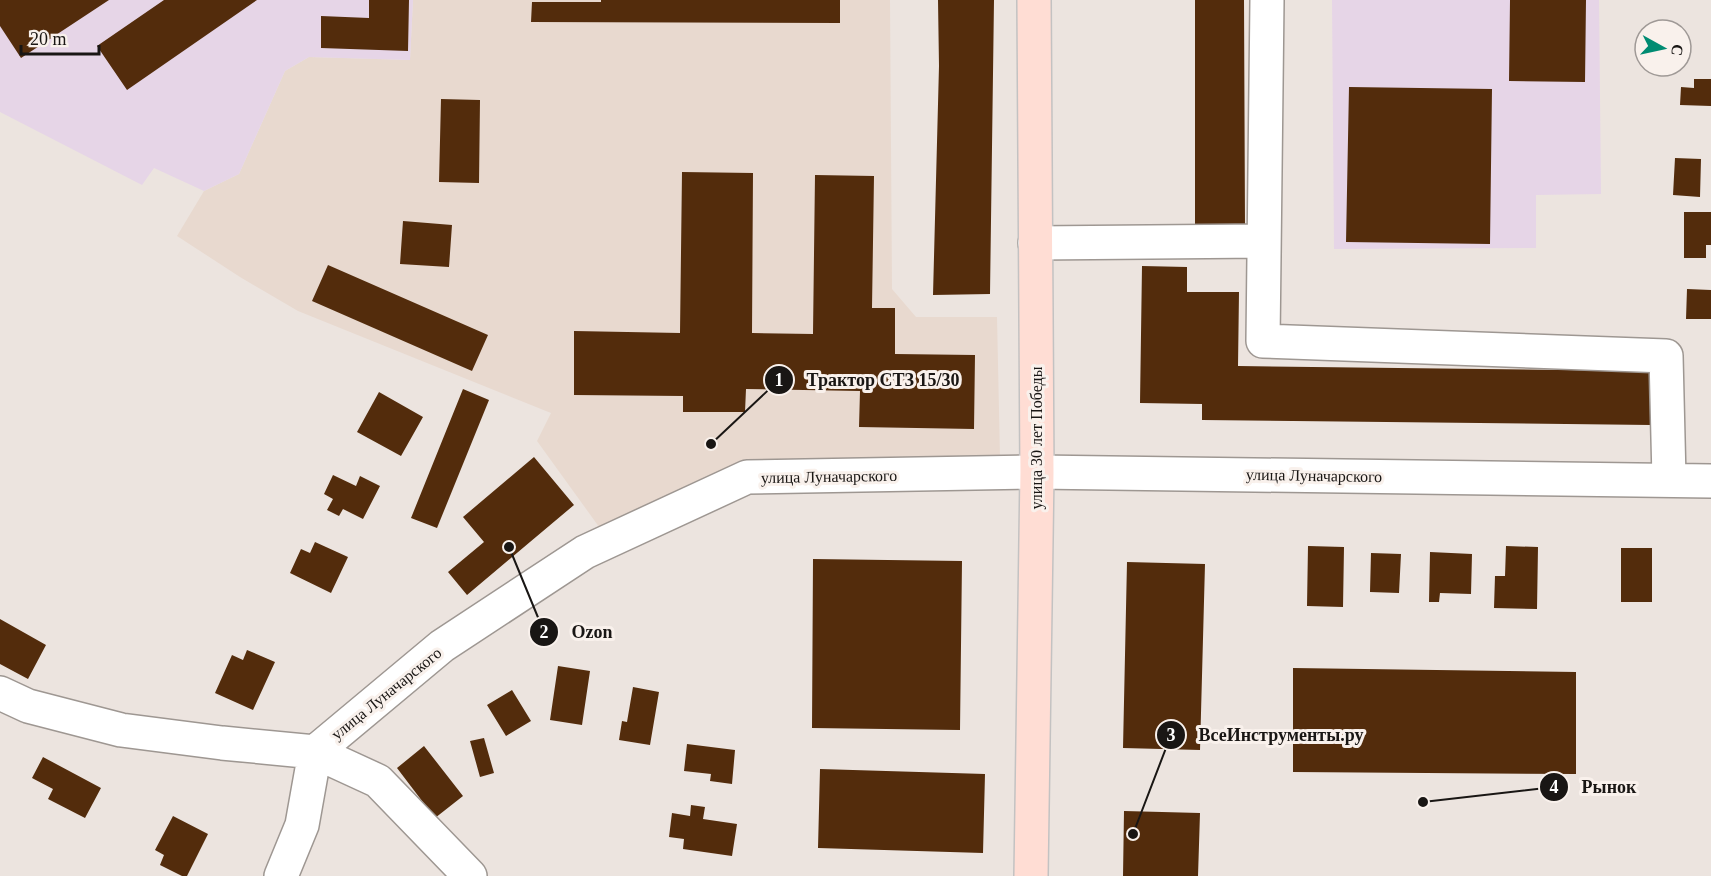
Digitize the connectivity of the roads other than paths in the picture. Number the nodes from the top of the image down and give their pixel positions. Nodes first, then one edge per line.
1 (1034, 0) edge
2 (1267, 0) edge
3 (1264, 241) junction
4 (1035, 243) junction
5 (1037, 472) junction
6 (1669, 479) junction
7 (1711, 481) edge
8 (0, 693) edge
9 (315, 752) junction
10 (281, 876) edge
11 (470, 876) edge
12 (1031, 876) edge

1 - 4 main road, улица 30 лет Победы
2 - 3 street
3 - 4 street
3 - 6 street
4 - 5 main road, улица 30 лет Победы
5 - 6 street, улица Луначарского
5 - 9 street, улица Луначарского
5 - 12 main road, улица 30 лет Победы
6 - 7 street, улица Луначарского
8 - 9 street, улица Луначарского
9 - 10 street
9 - 11 street

